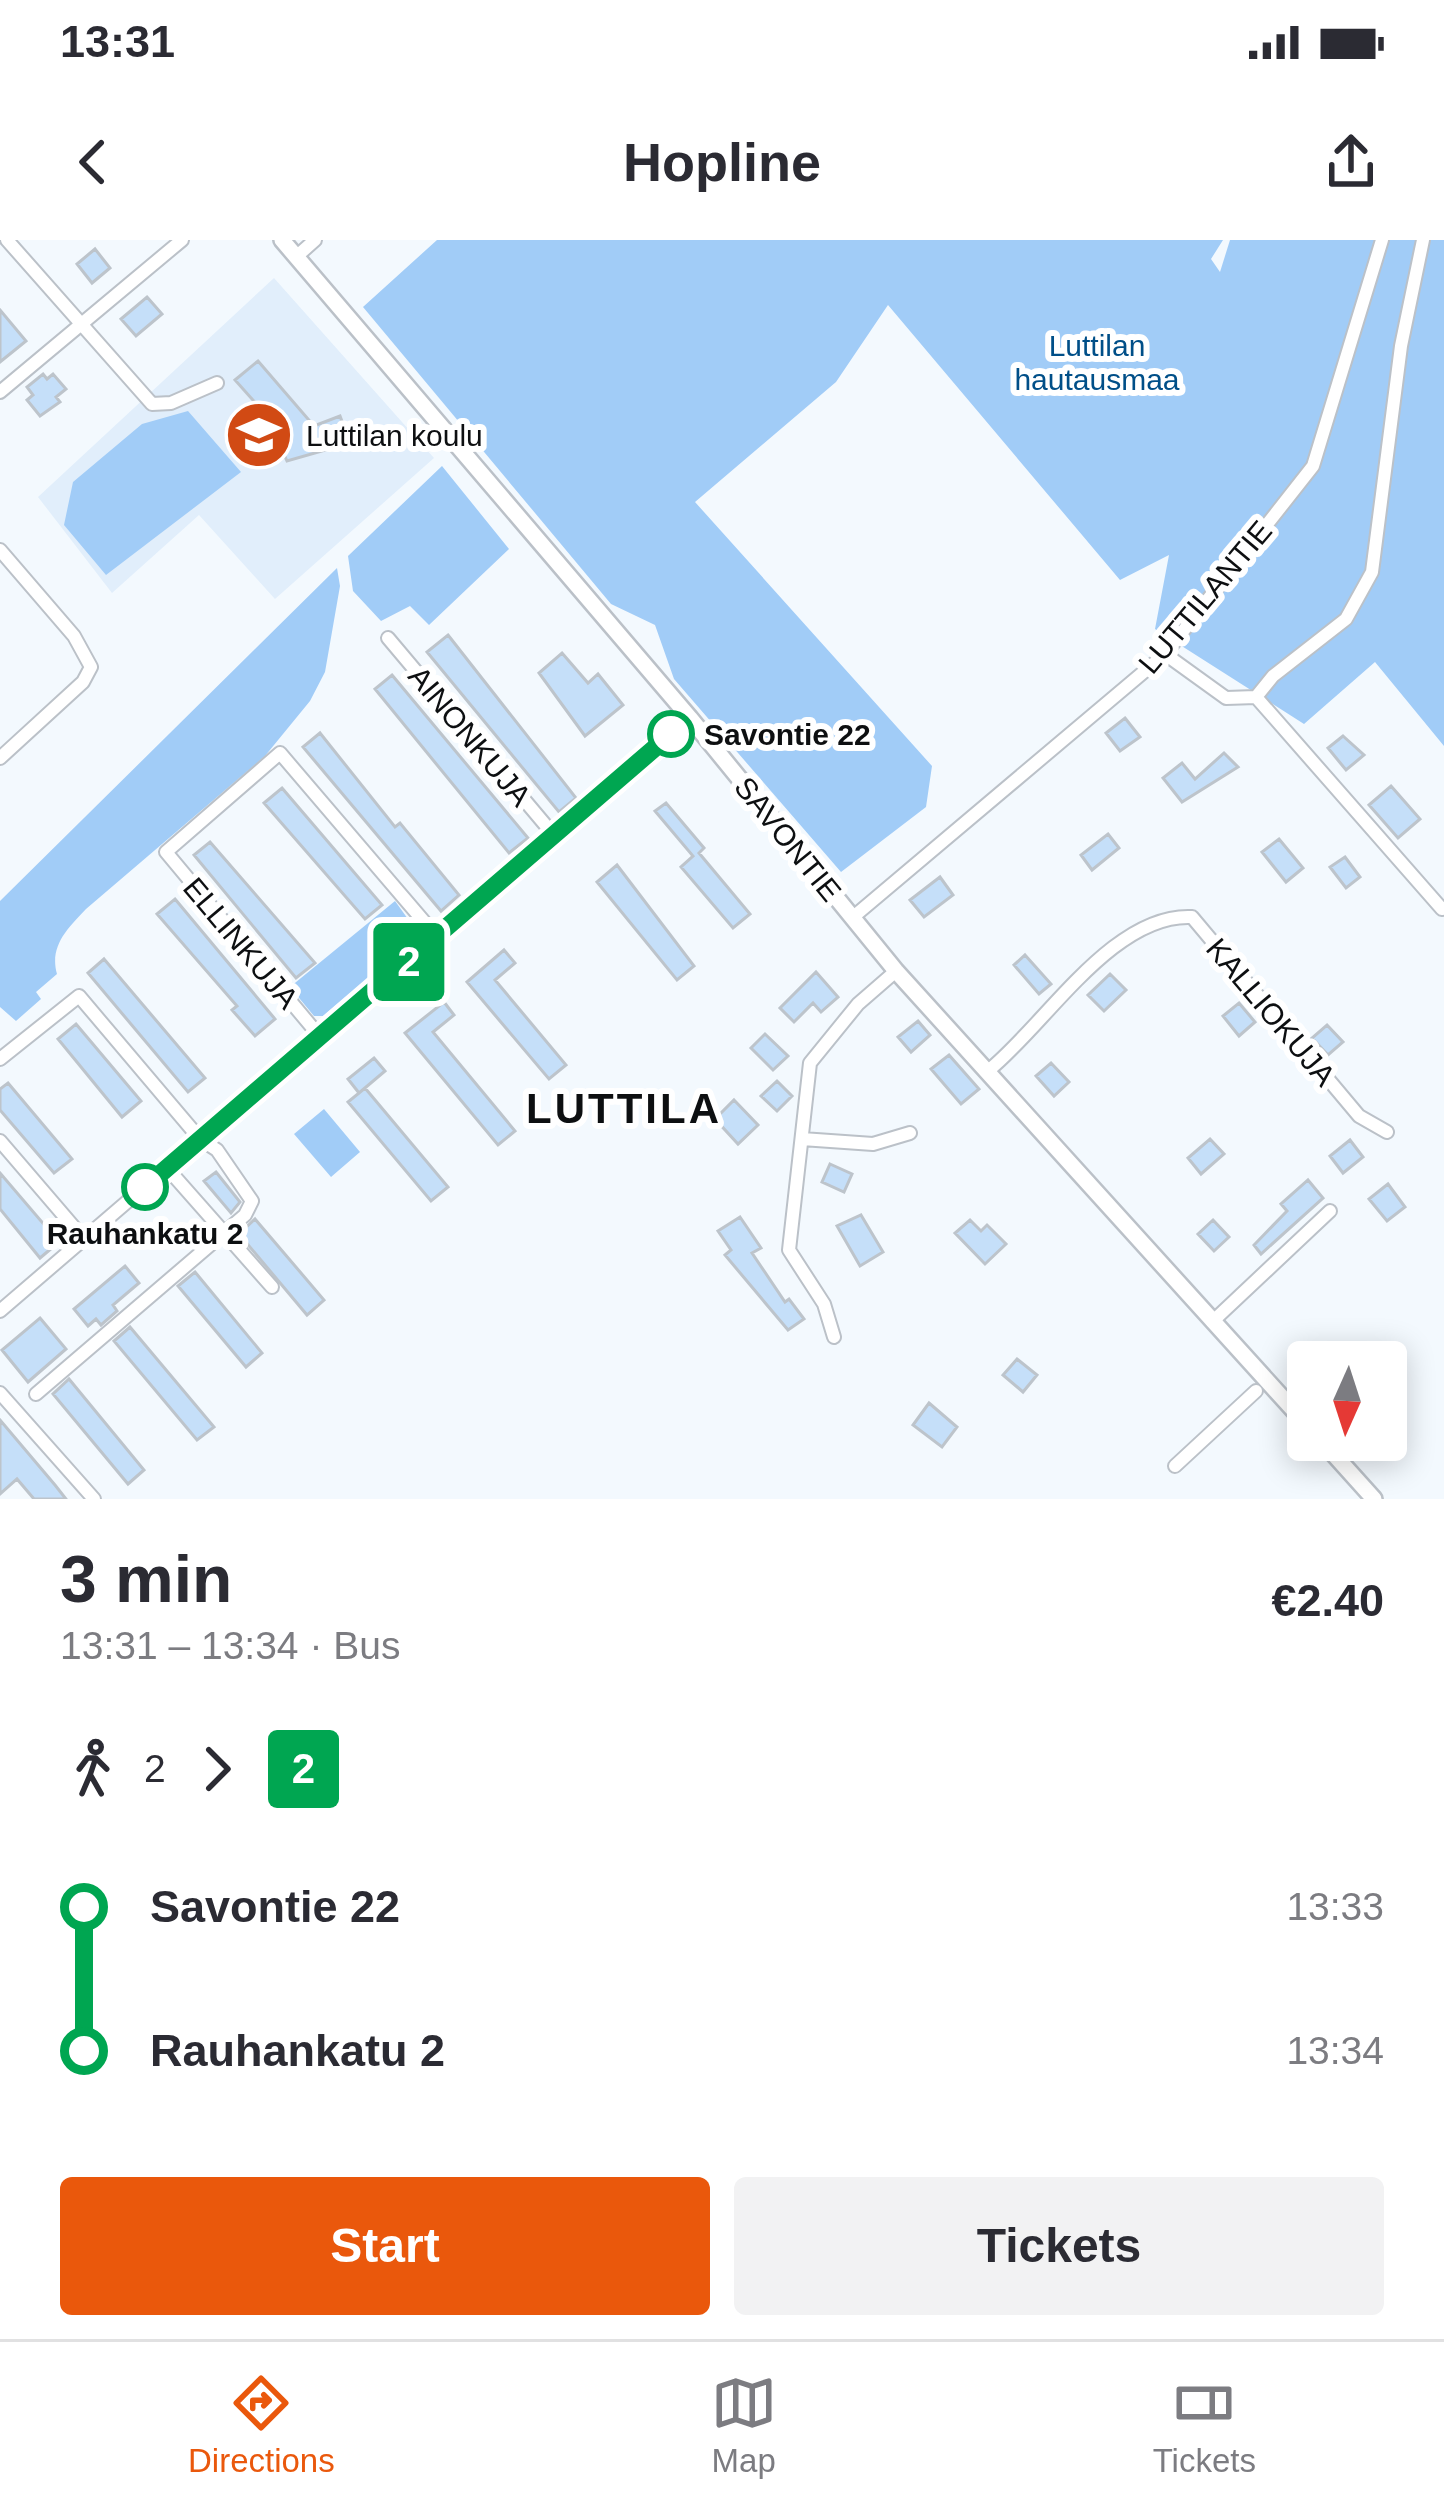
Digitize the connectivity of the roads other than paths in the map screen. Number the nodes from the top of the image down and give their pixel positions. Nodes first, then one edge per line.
1 (8, 240) edge
2 (182, 240) edge
3 (282, 240) edge
4 (315, 240) edge
5 (1382, 240) edge
6 (1423, 240) edge
7 (296, 257) junction
8 (80, 326) junction
9 (217, 383) dead end
10 (0, 392) edge
11 (0, 550) edge
12 (388, 638) dead end
13 (1165, 654) junction
14 (1256, 697) junction
15 (690, 718) junction
16 (0, 758) edge
17 (553, 835) junction
18 (1442, 909) edge
19 (852, 918) junction
20 (438, 938) junction
21 (896, 971) junction
22 (321, 1038) junction
23 (0, 1059) edge
24 (989, 1070) junction
25 (1387, 1132) dead end
26 (910, 1133) dead end
27 (200, 1139) junction
28 (802, 1139) junction
29 (0, 1141) edge
30 (167, 1168) junction
31 (1330, 1211) dead end
32 (222, 1233) junction
33 (84, 1239) junction
34 (272, 1287) dead end
35 (0, 1311) edge
36 (1212, 1322) junction
37 (834, 1337) dead end
38 (1256, 1391) dead end
39 (0, 1393) edge
40 (36, 1394) dead end
41 (1287, 1403) edge
42 (1340, 1461) edge
43 (1175, 1466) dead end
44 (1372, 1496) edge
45 (94, 1499) edge

1 - 8 street
2 - 8 street
3 - 7 street, SAVONTIE
4 - 7 street
5 - 13 street, LUTTILANTIE
6 - 14 street
7 - 15 street, SAVONTIE
8 - 9 street
8 - 10 street
11 - 16 street
12 - 17 street, AINONKUJA
13 - 14 street
13 - 19 street, LUTTILANTIE
14 - 18 street
15 - 17 street
15 - 19 street, SAVONTIE
17 - 20 street
19 - 21 street, SAVONTIE
20 - 22 street
20 - 22 street, ELLINKUJA
21 - 24 street, SAVONTIE
21 - 28 street
22 - 27 street
23 - 27 street
24 - 25 street, KALLIOKUJA
24 - 36 street, SAVONTIE
26 - 28 street
27 - 30 street
27 - 32 street
28 - 37 street
29 - 33 street
30 - 32 street
30 - 33 street
31 - 36 street
32 - 34 street
32 - 40 street
33 - 35 street
36 - 41 street, SAVONTIE
38 - 43 street
39 - 45 street
42 - 44 street

